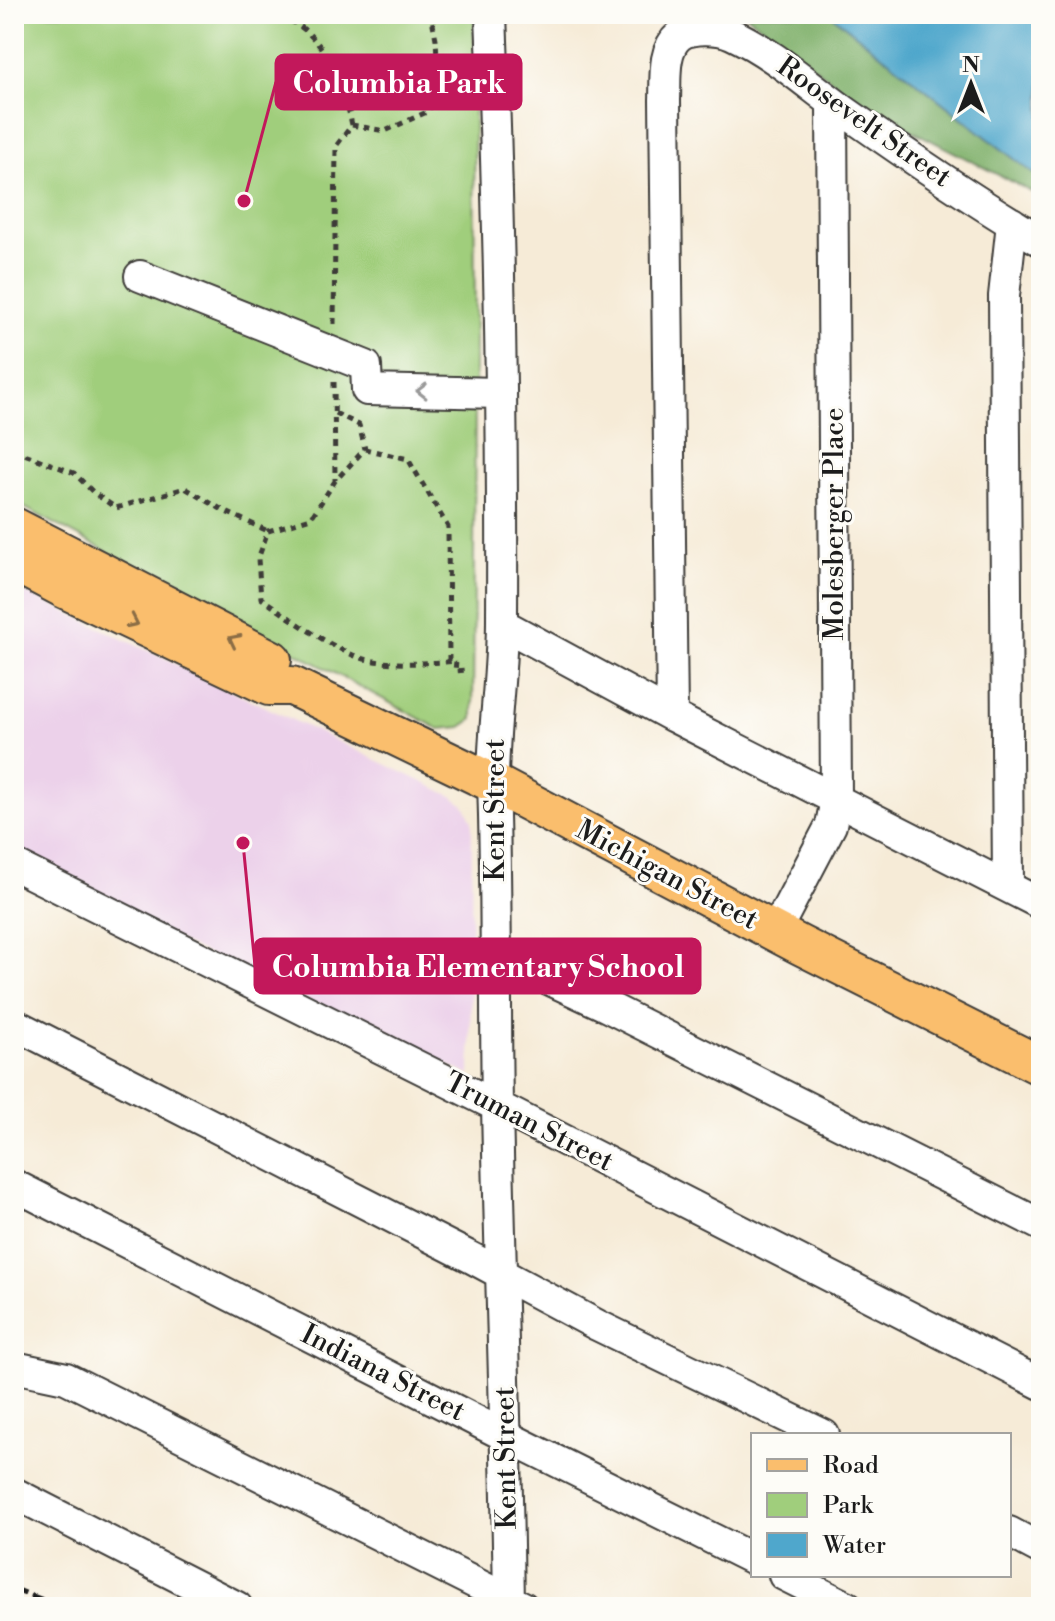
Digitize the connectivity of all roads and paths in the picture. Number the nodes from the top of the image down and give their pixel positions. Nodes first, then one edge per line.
1 (280, 14) edge
2 (431, 14) edge
3 (491, 14) edge
4 (832, 102) junction
5 (352, 125) junction
6 (1012, 223) junction
7 (1041, 241) edge
8 (140, 276) dead end
9 (334, 353) junction
10 (500, 393) junction
11 (335, 413) junction
12 (365, 449) junction
13 (14, 450) edge
14 (335, 481) junction
15 (14, 527) edge
16 (268, 531) junction
17 (14, 562) edge
18 (502, 624) junction
19 (449, 661) junction
20 (467, 670) dead end
21 (292, 686) junction
22 (672, 716) junction
23 (493, 783) junction
24 (836, 799) junction
25 (22, 873) edge
26 (1008, 887) junction
27 (1041, 904) edge
28 (775, 932) junction
29 (495, 954) junction
30 (14, 1024) edge
31 (1041, 1066) edge
32 (497, 1106) junction
33 (14, 1185) edge
34 (1041, 1225) edge
35 (502, 1275) junction
36 (14, 1367) edge
37 (1041, 1384) edge
38 (820, 1433) edge
39 (504, 1435) junction
40 (14, 1493) edge
41 (1011, 1533) edge
42 (1041, 1549) edge
43 (751, 1558) edge
44 (788, 1577) edge
45 (514, 1605) edge
46 (237, 1607) edge
47 (848, 1607) edge

1 - 5 path
2 - 5 path
3 - 10 street, Kent Street
4 - 6 street, Roosevelt Street
4 - 22 street, Roosevelt Street
4 - 24 street, Molesberger Place
5 - 9 path
6 - 7 street, Roosevelt Street
6 - 26 street
8 - 9 street
10 -> 9 street
9 - 11 path
10 - 18 street, Kent Street
11 - 12 path
11 - 14 path
12 - 14 path
12 - 19 path
13 - 16 path
14 - 16 path
21 -> 15 main road, Michigan Street
16 - 19 path
17 -> 21 main road, Michigan Street
18 - 22 street
18 - 23 street, Kent Street
19 - 20 path
21 - 23 main road, Michigan Street
22 - 24 street
23 - 28 main road, Michigan Street
23 - 29 street, Kent Street
24 - 26 street
24 - 28 street, Molesberger Place
25 - 32 street, Truman Street
26 - 27 street
28 - 31 main road, Michigan Street
29 - 32 street, Kent Street
29 - 34 street
30 - 35 street
32 - 35 street, Kent Street
32 - 37 street, Truman Street
33 - 39 street, Indiana Street
35 - 38 street
35 - 39 street, Kent Street
36 - 45 street
39 - 43 street, Indiana Street
39 - 45 street, Kent Street
40 - 46 street
41 - 42 street
44 - 47 street

